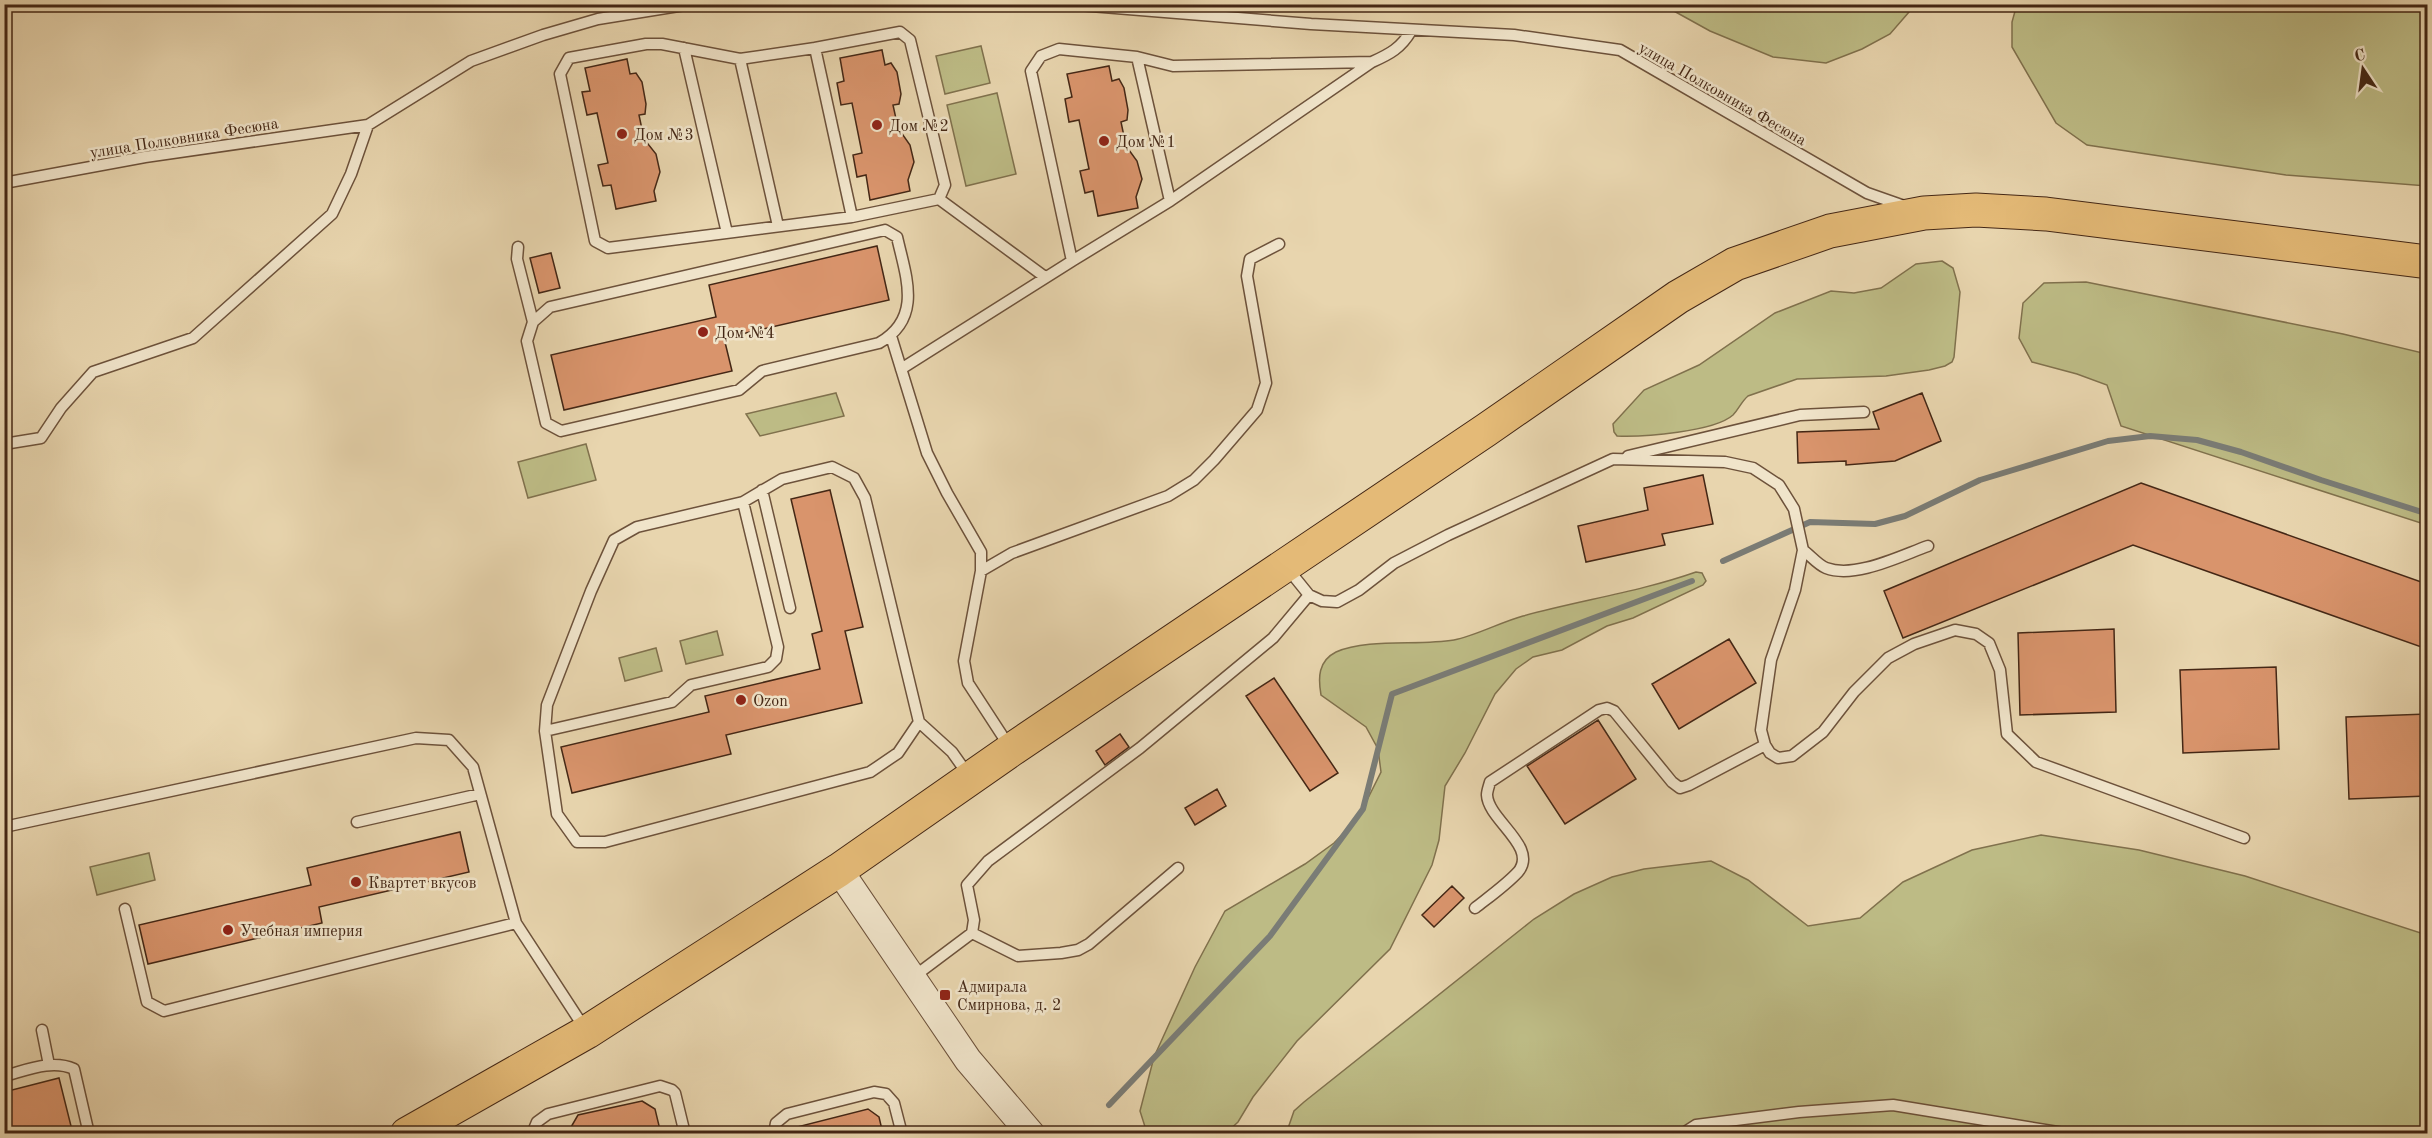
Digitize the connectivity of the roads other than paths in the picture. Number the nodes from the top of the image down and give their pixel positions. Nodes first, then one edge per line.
1 (691, 4) edge
2 (1065, 4) edge
3 (1411, 31) junction
4 (684, 48) junction
5 (815, 48) junction
6 (1137, 57) junction
7 (740, 59) junction
8 (1372, 62) junction
9 (368, 125) junction
10 (4, 183) edge
11 (939, 199) junction
12 (1170, 201) junction
13 (1924, 213) junction
14 (852, 217) junction
15 (778, 226) junction
16 (727, 233) junction
17 (1279, 244) dead end
18 (519, 247) dead end
19 (1072, 261) junction
20 (2427, 262) edge
21 (1045, 277) junction
22 (533, 322) junction
23 (891, 336) junction
24 (901, 369) junction
25 (1864, 412) dead end
26 (4, 444) edge
27 (1613, 459) junction
28 (762, 490) junction
29 (743, 502) junction
30 (1928, 546) dead end
31 (1803, 550) junction
32 (1285, 564) junction
33 (981, 571) junction
34 (1309, 595) junction
35 (790, 608) dead end
36 (919, 722) junction
37 (545, 731) junction
38 (1765, 745) junction
39 (1011, 750) junction
40 (970, 778) junction
41 (480, 794) junction
42 (357, 822) dead end
43 (4, 828) edge
44 (2244, 838) dead end
45 (1178, 868) dead end
46 (840, 870) junction
47 (1475, 908) dead end
48 (124, 909) dead end
49 (516, 923) junction
50 (972, 933) junction
51 (912, 978) junction
52 (42, 1030) dead end
53 (587, 1032) junction
54 (49, 1065) junction
55 (4, 1076) edge
56 (89, 1134) edge
57 (407, 1134) edge
58 (532, 1134) edge
59 (685, 1134) edge
60 (774, 1134) edge
61 (902, 1134) edge
62 (1031, 1134) edge
63 (1682, 1134) edge
64 (2070, 1134) edge

1 - 9 lane, улица Полковника Фесюна
2 - 3 lane, улица Полковника Фесюна
3 - 8 lane
3 - 13 lane, улица Полковника Фесюна
4 - 7 lane
4 - 16 lane
4 - 16 lane
5 - 7 lane
5 - 11 lane
5 - 14 lane
6 - 8 lane
6 - 12 lane
6 - 19 lane
7 - 15 lane
8 - 12 lane
9 - 10 lane, улица Полковника Фесюна
9 - 26 lane
11 - 14 lane
11 - 21 lane
12 - 19 lane
13 - 20 main road
13 - 32 main road
14 - 15 lane
15 - 16 lane
17 - 33 lane
18 - 22 lane
19 - 21 lane
21 - 24 lane
22 - 23 lane
22 - 23 lane
23 - 24 lane
24 - 33 lane
25 - 27 lane
27 - 31 lane
27 - 34 lane
28 - 29 lane
28 - 35 lane
28 - 36 lane
29 - 37 lane
29 - 37 lane
30 - 31 lane
31 - 38 lane
32 - 34 lane
32 - 39 main road
33 - 39 lane
34 - 50 lane
36 - 37 lane
36 - 40 lane
38 - 44 lane
38 - 47 lane
39 - 40 main road
40 - 46 main road
41 - 42 lane
41 - 43 lane
41 - 49 lane
45 - 50 lane
46 - 51 street
46 - 53 main road
48 - 49 lane
49 - 53 lane
50 - 51 lane
51 - 62 street
52 - 54 lane
53 - 57 main road
54 - 55 lane
54 - 56 lane
58 - 59 lane
60 - 61 lane
63 - 64 lane

